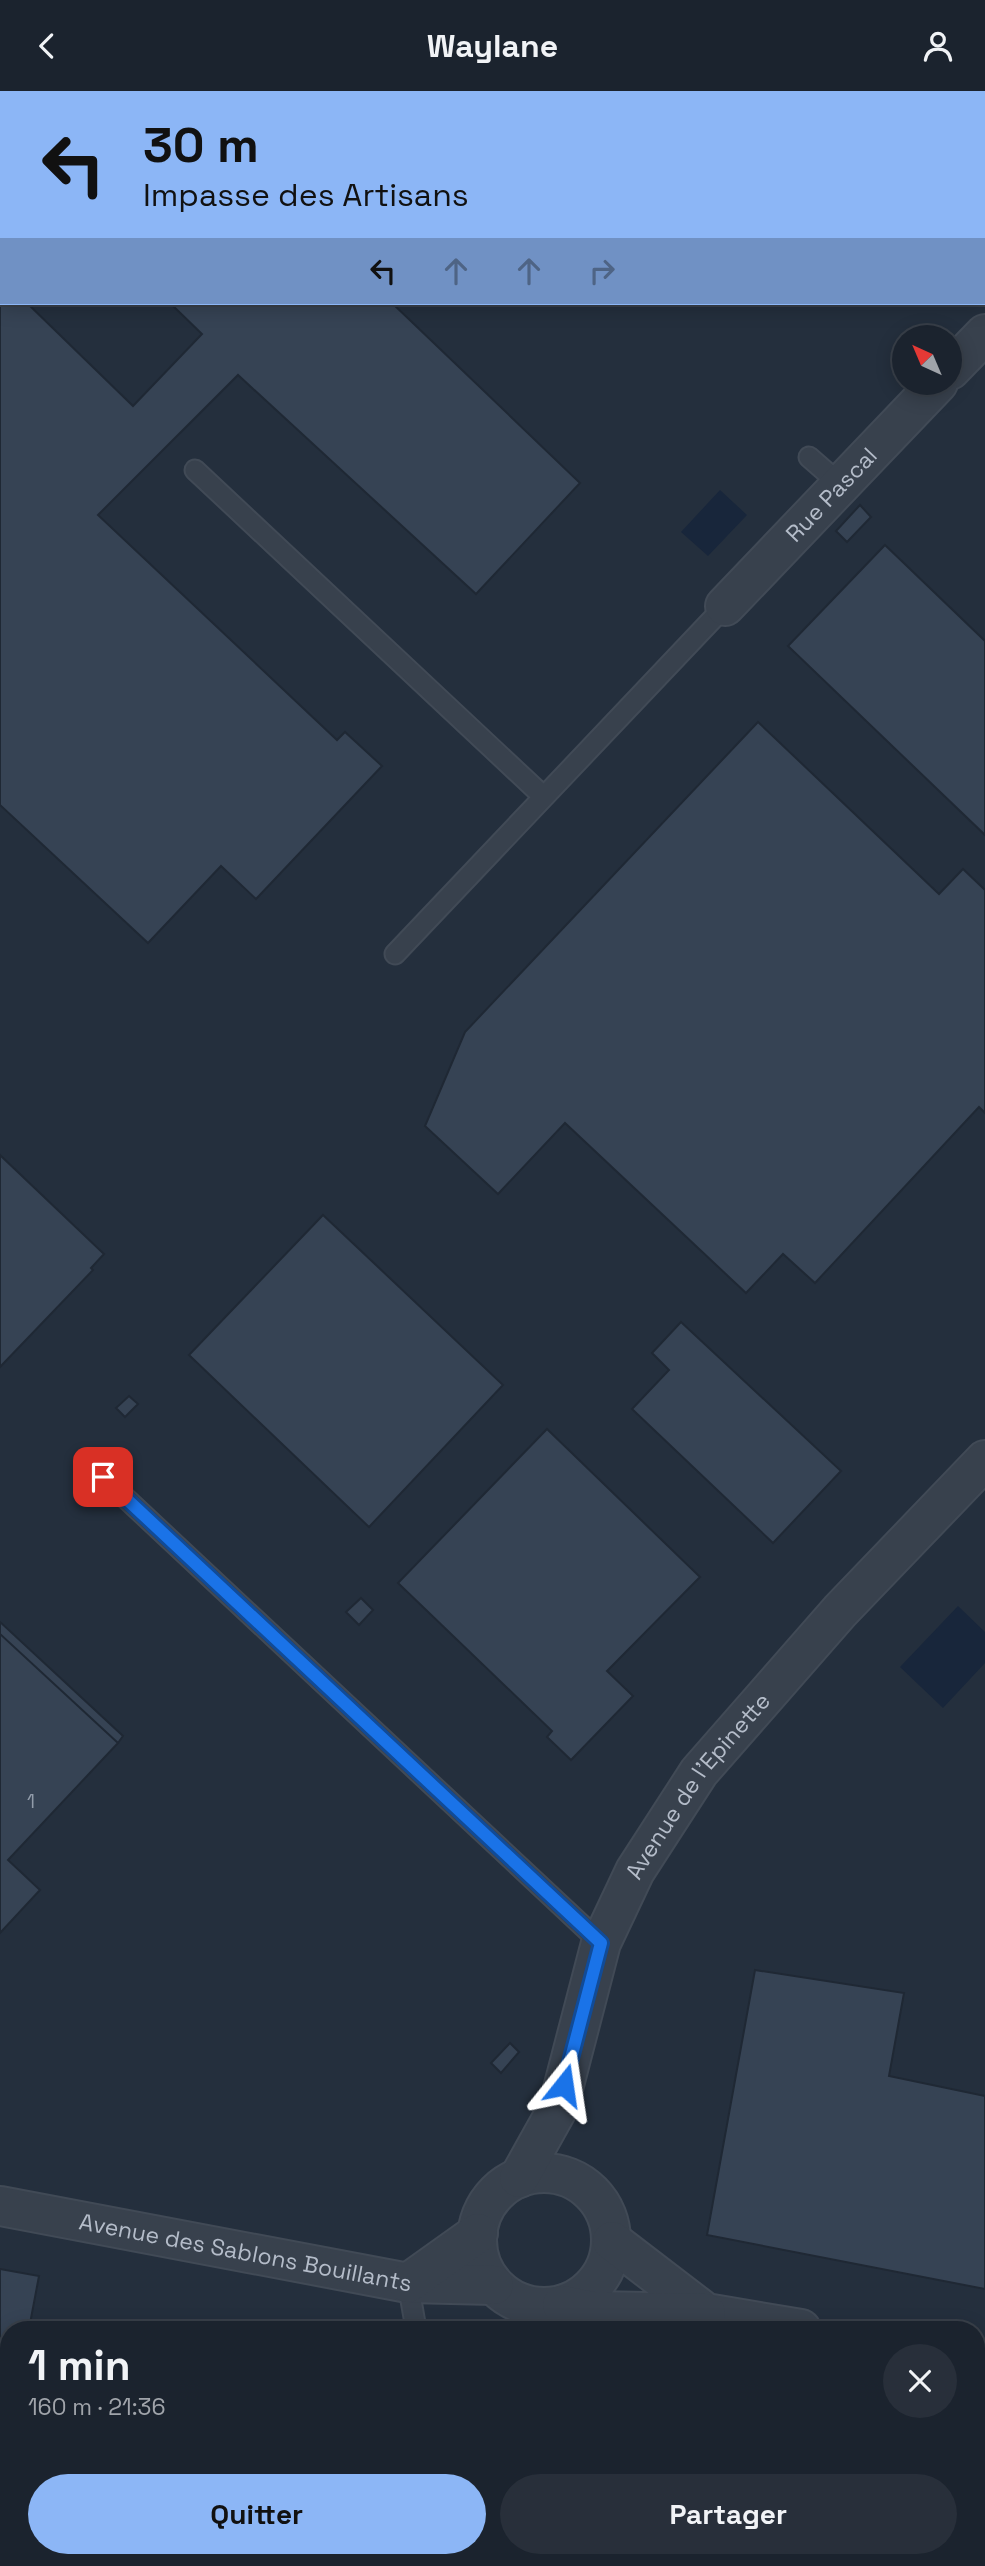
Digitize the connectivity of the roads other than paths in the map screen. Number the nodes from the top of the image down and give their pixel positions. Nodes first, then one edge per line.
1 (985, 334) edge
2 (962, 358) edge
3 (927, 395) edge
4 (810, 457) dead end
5 (195, 470) dead end
6 (841, 485) junction
7 (724, 606) joint
8 (544, 797) junction
9 (396, 954) dead end
10 (985, 1460) edge
11 (103, 1477) dead end
12 (601, 1943) junction
13 (558, 2108) junction
14 (519, 2178) junction
15 (582, 2184) junction
16 (0, 2206) edge
17 (478, 2233) junction
18 (612, 2241) junction
19 (408, 2283) junction
20 (494, 2285) junction
21 (562, 2305) junction
22 (706, 2313) junction
23 (649, 2320) edge
24 (415, 2321) edge
25 (754, 2321) edge

1 - 2 street
3 - 6 street, Rue Pascal
4 - 6 lane
5 - 8 lane
6 - 7 street, Rue Pascal
7 - 8 lane
8 - 9 lane
10 - 12 street, Avenue de l'Epinette
11 - 12 lane
12 - 13 street, Avenue de l'Epinette
13 - 14 street, Avenue de l'Epinette
13 - 15 street
14 - 15 street
14 - 17 street
15 - 18 street
16 - 19 street, Avenue des Sablons Bouillants
17 - 19 street
17 - 20 street
18 - 21 street
18 - 22 street
19 - 20 street, Avenue des Sablons Bouillants
19 - 24 lane
20 - 21 street
21 - 23 street
22 - 23 street
22 - 25 street

